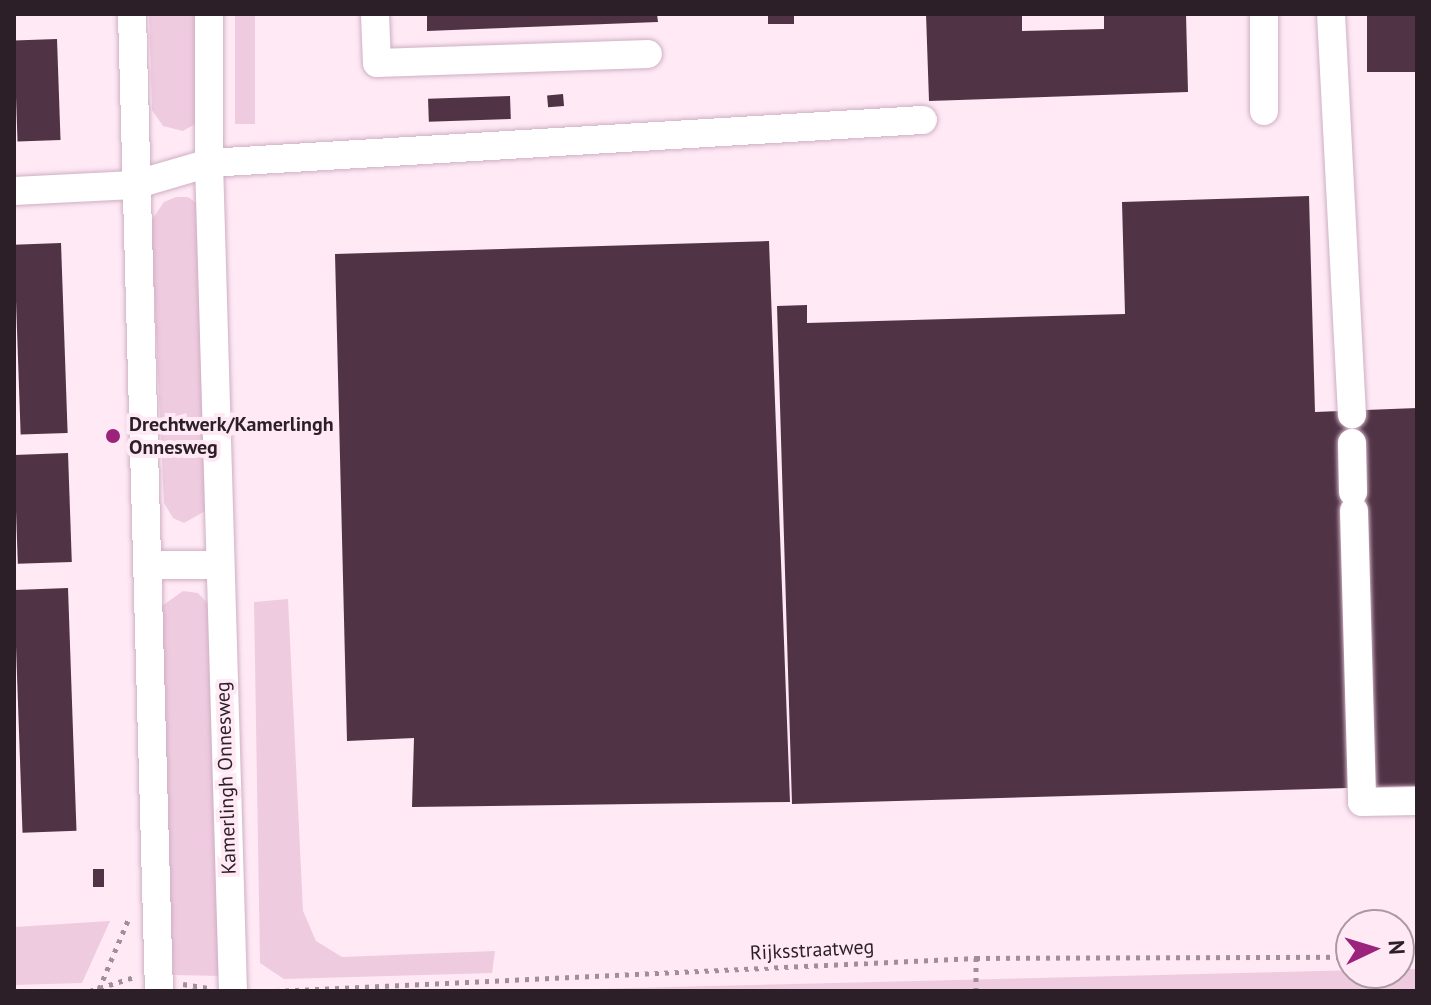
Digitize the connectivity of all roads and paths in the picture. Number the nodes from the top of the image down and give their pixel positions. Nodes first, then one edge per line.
1 (132, 14) edge
2 (209, 14) edge
3 (375, 14) edge
4 (1264, 14) edge
5 (1331, 14) edge
6 (648, 54) dead end
7 (1264, 111) dead end
8 (923, 120) dead end
9 (209, 163) junction
10 (134, 185) junction
11 (14, 191) edge
12 (1352, 414) dead end
13 (1352, 443) dead end
14 (149, 565) junction
15 (219, 565) junction
16 (1417, 801) edge
17 (159, 874) junction
18 (1335, 957) edge
19 (976, 958) junction
20 (159, 985) edge
21 (99, 990) edge
22 (224, 990) edge
23 (298, 990) edge
24 (90, 991) edge
25 (275, 991) edge
26 (976, 991) edge

1 - 10 street
2 - 9 street, Kamerlingh Onnesweg
3 - 6 street
4 - 7 street
5 - 12 street
8 - 9 street
9 - 10 street
9 - 15 street, Kamerlingh Onnesweg
10 - 11 street
10 - 14 street
13 - 16 street
14 - 15 street
14 - 17 street
15 - 22 street, Kamerlingh Onnesweg
17 - 20 street
17 - 21 path
18 - 19 path, Rijksstraatweg
19 - 23 path, Rijksstraatweg
19 - 26 path
20 - 21 path
20 - 22 path
21 - 24 path
23 - 25 path, Rijksstraatweg

